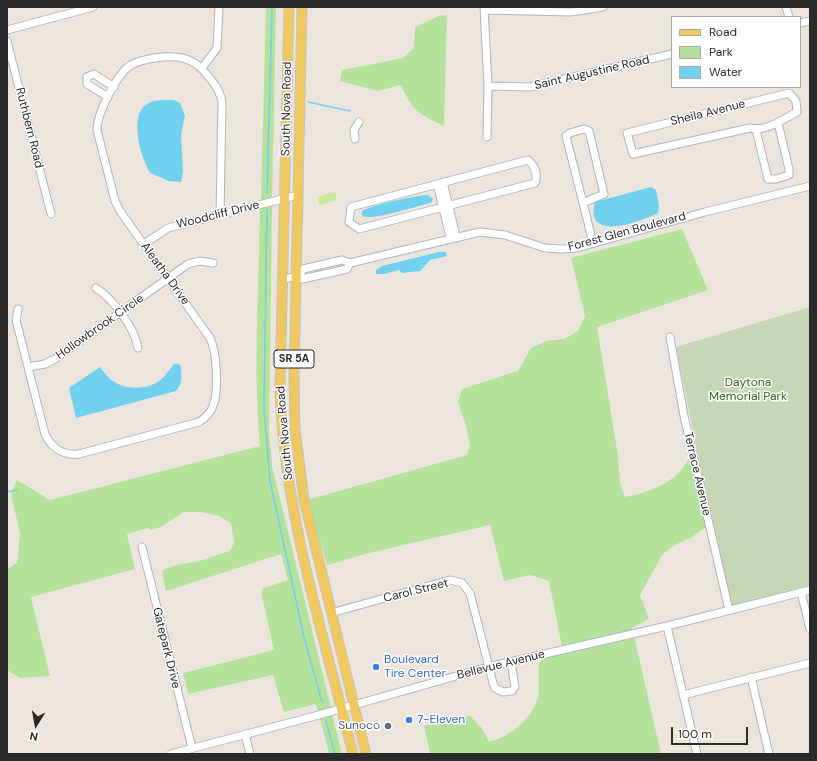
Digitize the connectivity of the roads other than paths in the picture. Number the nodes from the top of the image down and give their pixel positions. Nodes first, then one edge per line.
1 (93, 7) edge
2 (220, 7) edge
3 (289, 7) edge
4 (302, 7) edge
5 (603, 7) edge
6 (484, 8) edge
7 (64, 11) edge
8 (7, 30) edge
9 (7, 41) edge
10 (671, 54) edge
11 (202, 68) junction
12 (288, 68) junction
13 (300, 69) junction
14 (488, 86) junction
15 (114, 87) junction
16 (108, 97) junction
17 (359, 122) dead end
18 (778, 123) junction
19 (756, 130) junction
20 (487, 137) dead end
21 (355, 139) dead end
22 (780, 179) junction
23 (440, 183) junction
24 (810, 186) edge
25 (783, 192) junction
26 (298, 195) junction
27 (285, 198) junction
28 (583, 203) junction
29 (446, 207) junction
30 (51, 214) dead end
31 (220, 214) junction
32 (453, 237) junction
33 (593, 243) junction
34 (144, 244) junction
35 (214, 263) dead end
36 (298, 276) junction
37 (168, 278) junction
38 (282, 280) junction
39 (96, 288) dead end
40 (18, 309) dead end
41 (120, 313) junction
42 (670, 337) dead end
43 (138, 348) dead end
44 (28, 367) junction
45 (295, 429) junction
46 (283, 430) junction
47 (142, 547) dead end
48 (810, 590) edge
49 (801, 592) junction
50 (729, 610) junction
51 (331, 613) junction
52 (666, 626) junction
53 (810, 629) edge
54 (511, 662) junction
55 (810, 663) edge
56 (488, 667) junction
57 (751, 677) junction
58 (683, 695) junction
59 (354, 705) junction
60 (342, 708) junction
61 (245, 734) junction
62 (192, 748) junction
63 (171, 754) edge
64 (250, 754) edge
65 (353, 754) edge
66 (366, 754) edge
67 (697, 754) edge
68 (770, 754) edge

1 - 7 street
2 - 11 street
3 - 12 main road, South Nova Road / SR 5A
4 - 13 main road, South Nova Road / SR 5A
5 - 6 street
6 - 14 street
7 - 8 street
9 - 30 street, Ruthbern Road
10 - 14 street, Saint Augustine Road
11 - 15 street, Aleatha Drive
11 - 31 street, Aleatha Drive
12 - 13 street
12 - 27 main road, South Nova Road / SR 5A
13 - 26 main road, South Nova Road / SR 5A
14 - 20 street
15 - 16 street, Aleatha Drive
15 - 16 street
16 - 34 street, Aleatha Drive
17 - 21 street
18 - 19 street, Sheila Avenue
18 - 19 street, Sheila Avenue
18 - 22 street
19 - 22 street
22 - 25 street
23 - 29 street
23 - 29 street
23 - 29 street
24 - 25 street, Forest Glen Boulevard
25 - 33 street, Forest Glen Boulevard
26 - 27 street, Woodcliff Drive
26 - 36 main road, South Nova Road / SR 5A
27 - 31 street, Woodcliff Drive
27 - 38 main road, South Nova Road / SR 5A
28 - 28 street
28 - 33 street
29 - 32 street
31 - 34 street, Woodcliff Drive
32 - 33 street, Forest Glen Boulevard
32 - 36 street, Forest Glen Boulevard
34 - 37 street, Aleatha Drive
35 - 37 street, Hollowbrook Circle
36 - 38 street
36 - 45 main road, South Nova Road / SR 5A
37 - 41 street, Hollowbrook Circle
37 - 44 street, Aleatha Drive
38 - 46 main road, South Nova Road / SR 5A
39 - 41 street
40 - 44 street, Aleatha Drive
41 - 43 street
41 - 44 street, Hollowbrook Circle
42 - 50 street, Terrace Avenue
45 - 46 street
45 - 51 main road, South Nova Road / SR 5A
46 - 60 main road, South Nova Road / SR 5A
47 - 62 street, Gatepark Drive
48 - 49 street, Bellevue Avenue
49 - 50 street, Bellevue Avenue
49 - 53 street
50 - 52 street, Bellevue Avenue
51 - 56 street, Carol Street
51 - 59 main road, South Nova Road / SR 5A
52 - 54 street, Bellevue Avenue
52 - 58 street
54 - 56 street, Bellevue Avenue
54 - 56 street, Carol Street
55 - 57 street
56 - 59 street, Bellevue Avenue
57 - 58 street
57 - 68 street
58 - 67 street
59 - 60 street, Bellevue Avenue
59 - 66 main road, SR 5A
60 - 61 street, Bellevue Avenue
60 - 65 main road, SR 5A
61 - 62 street, Bellevue Avenue
61 - 64 street
62 - 63 street, Bellevue Avenue

